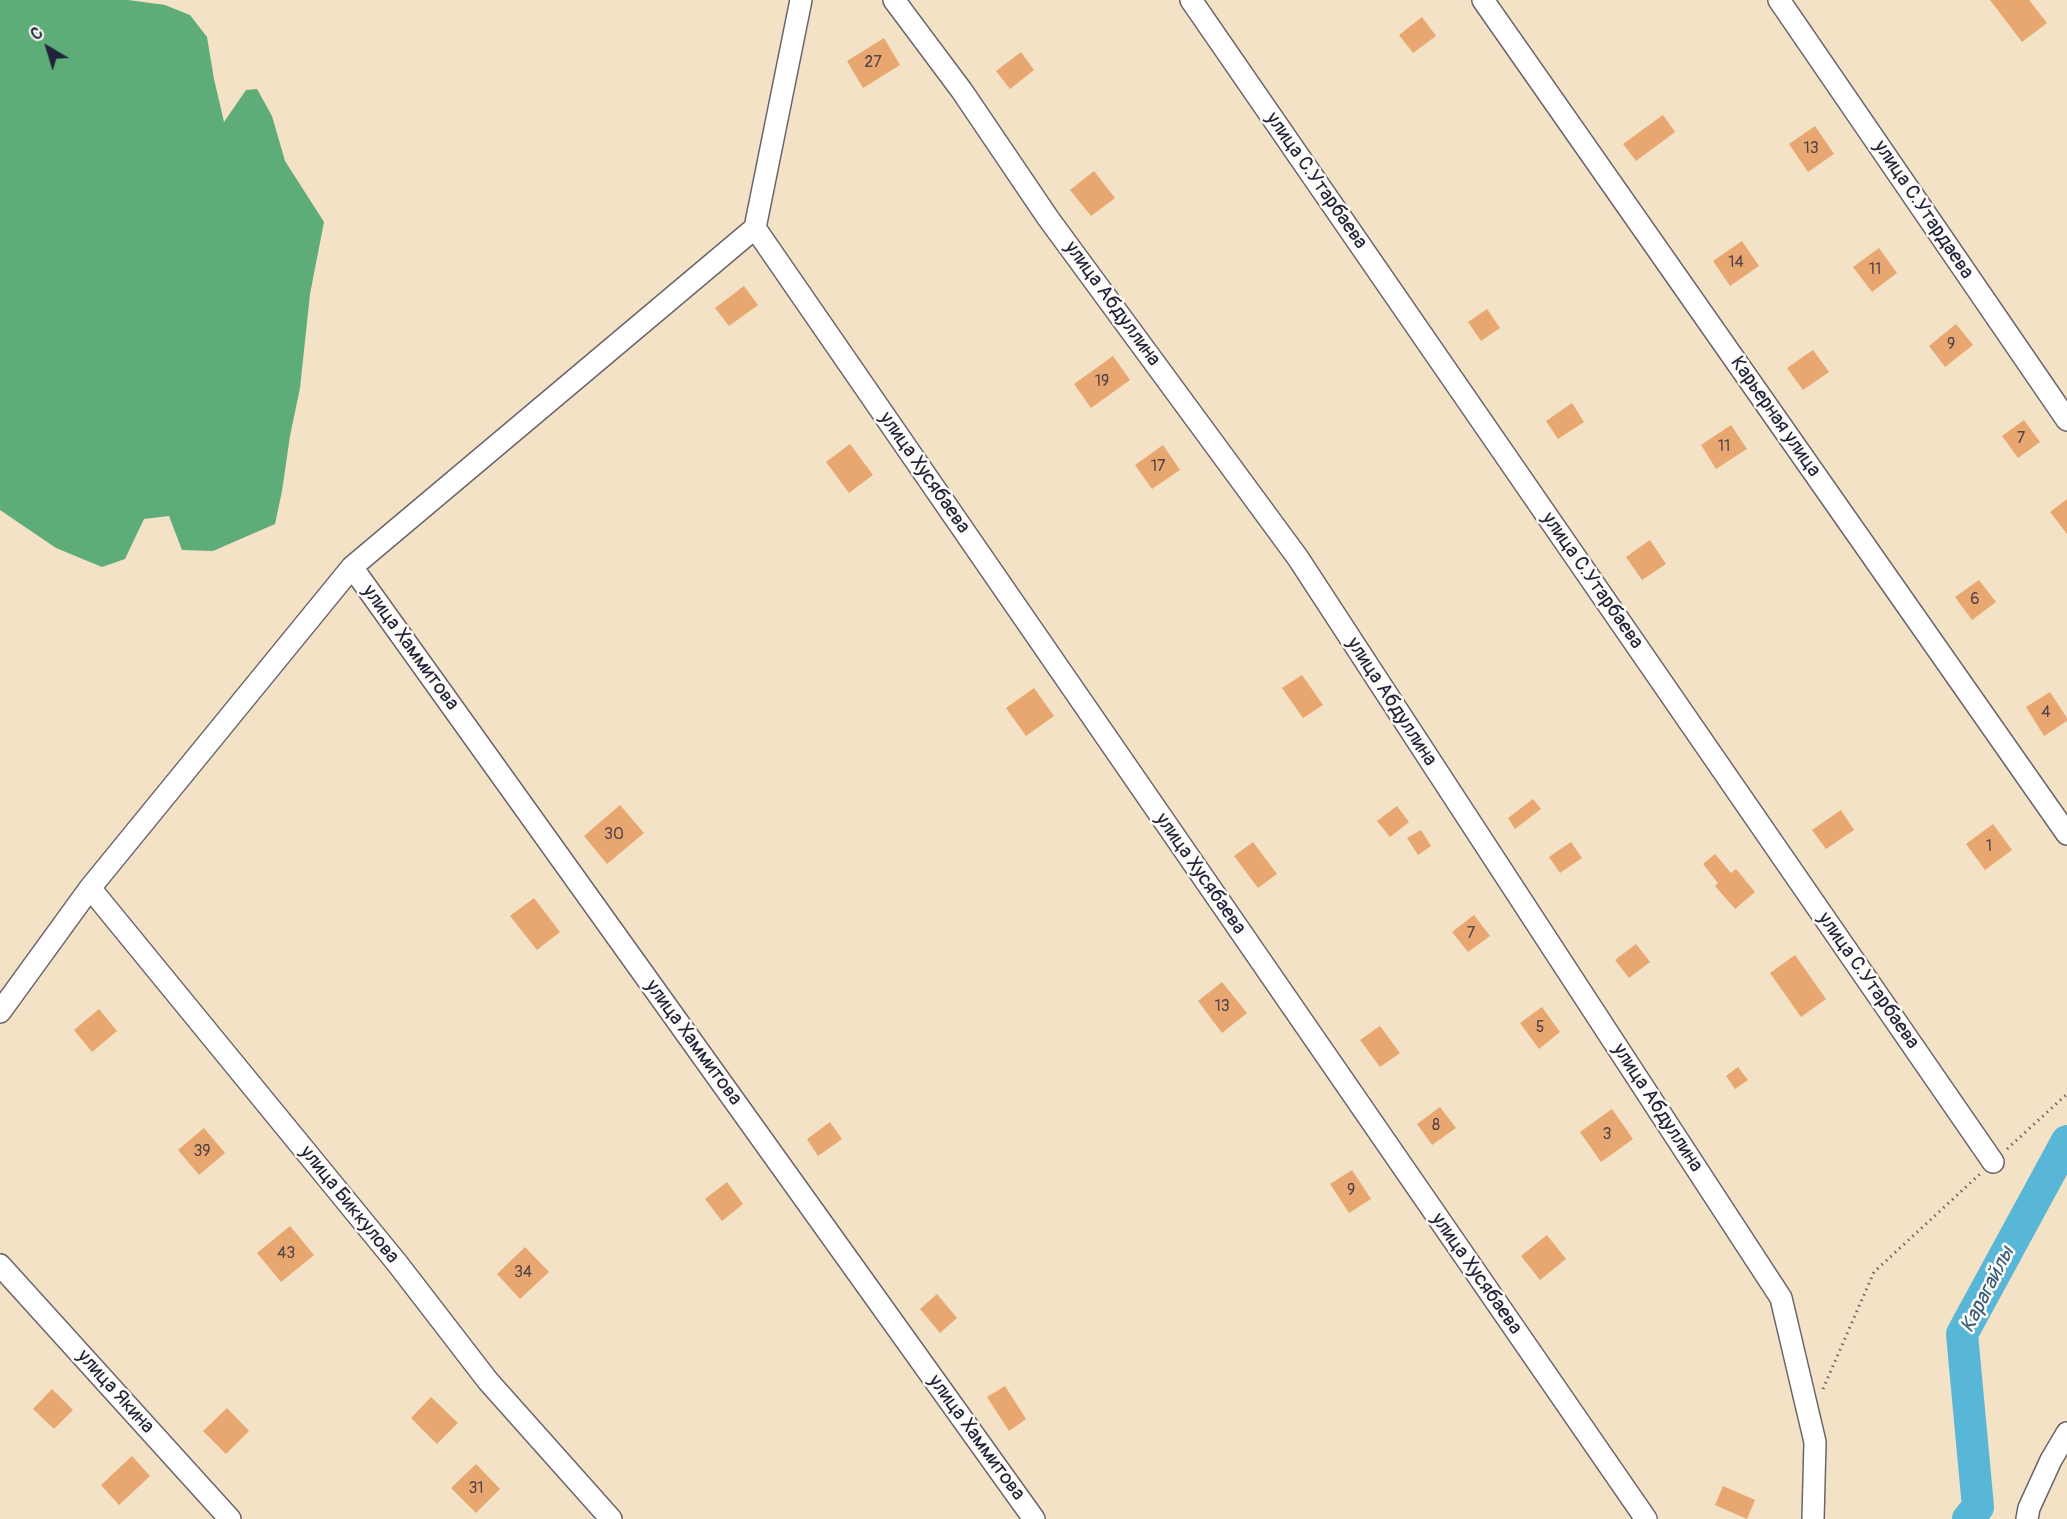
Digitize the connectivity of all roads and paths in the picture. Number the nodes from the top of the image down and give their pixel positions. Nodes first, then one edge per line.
1 (801, 0) edge
2 (894, 0) edge
3 (1191, 0) edge
4 (1483, 0) edge
5 (1779, 0) edge
6 (755, 228) junction
7 (2067, 420) edge
8 (352, 567) junction
9 (2067, 834) edge
10 (90, 888) junction
11 (0, 1012) edge
12 (2067, 1094) edge
13 (1993, 1162) junction
14 (0, 1265) edge
15 (1822, 1392) dead end
16 (2067, 1433) edge
17 (230, 1519) edge
18 (611, 1519) edge
19 (1034, 1519) edge
20 (1646, 1519) edge
21 (1813, 1519) edge
22 (2026, 1519) edge

1 - 6 street
2 - 21 street, улица Абдуллина
3 - 13 street, улица С.Утарбаева
4 - 9 street, Карьерная улица
5 - 7 street, улица С.Утардаева
6 - 8 street
6 - 20 street, улица Хусябаева
8 - 10 street
8 - 19 street, улица Хаммитова
10 - 11 street
10 - 18 street, улица Биккулова
12 - 13 path
13 - 15 path
14 - 17 street, улица Якина
16 - 22 street

